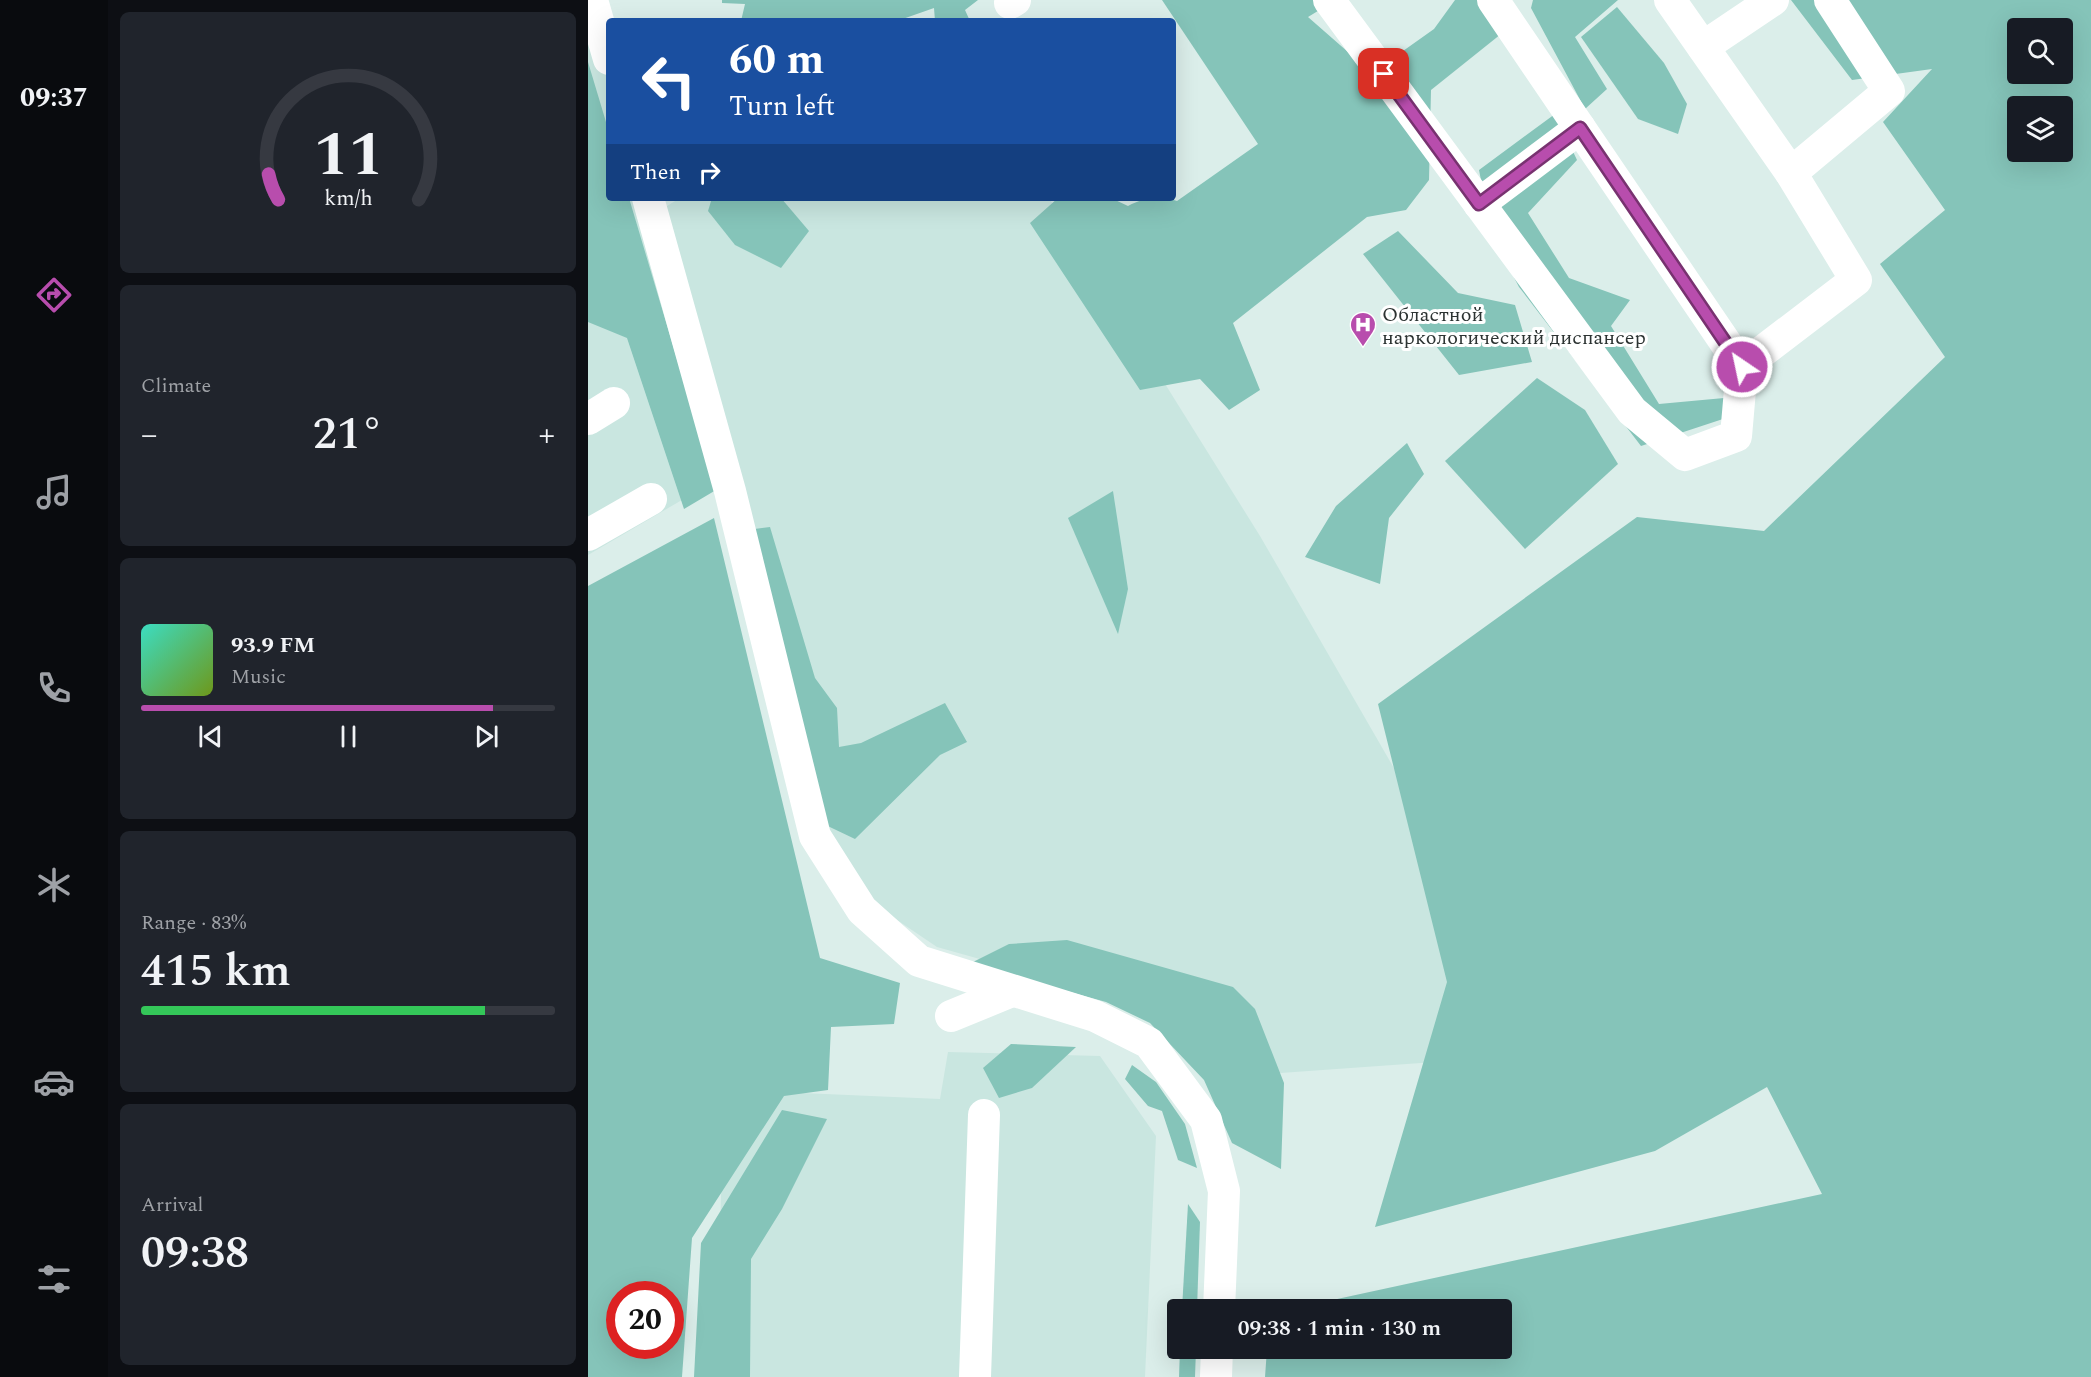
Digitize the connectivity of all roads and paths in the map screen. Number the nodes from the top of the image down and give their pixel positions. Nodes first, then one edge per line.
1 (592, 0) edge
2 (1329, 0) edge
3 (1493, 0) edge
4 (1670, 0) edge
5 (1773, 0) edge
6 (1830, 0) edge
7 (1703, 47) junction
8 (606, 49) edge
9 (1580, 128) junction
10 (1791, 173) junction
11 (649, 201) edge
12 (1479, 204) junction
13 (1742, 367) junction
14 (651, 499) dead end
15 (588, 535) edge
16 (1012, 991) junction
17 (951, 1017) dead end
18 (984, 1115) dead end
19 (1219, 1299) edge
20 (1217, 1359) edge
21 (975, 1377) edge
22 (1216, 1377) edge

1 - 8 street
2 - 12 street
3 - 9 street
4 - 7 street
5 - 7 street
6 - 10 street
7 - 10 street
9 - 12 street
9 - 13 street
10 - 13 street
11 - 16 street
12 - 13 street
14 - 15 street
16 - 17 street
16 - 19 street
18 - 21 street
20 - 22 street

